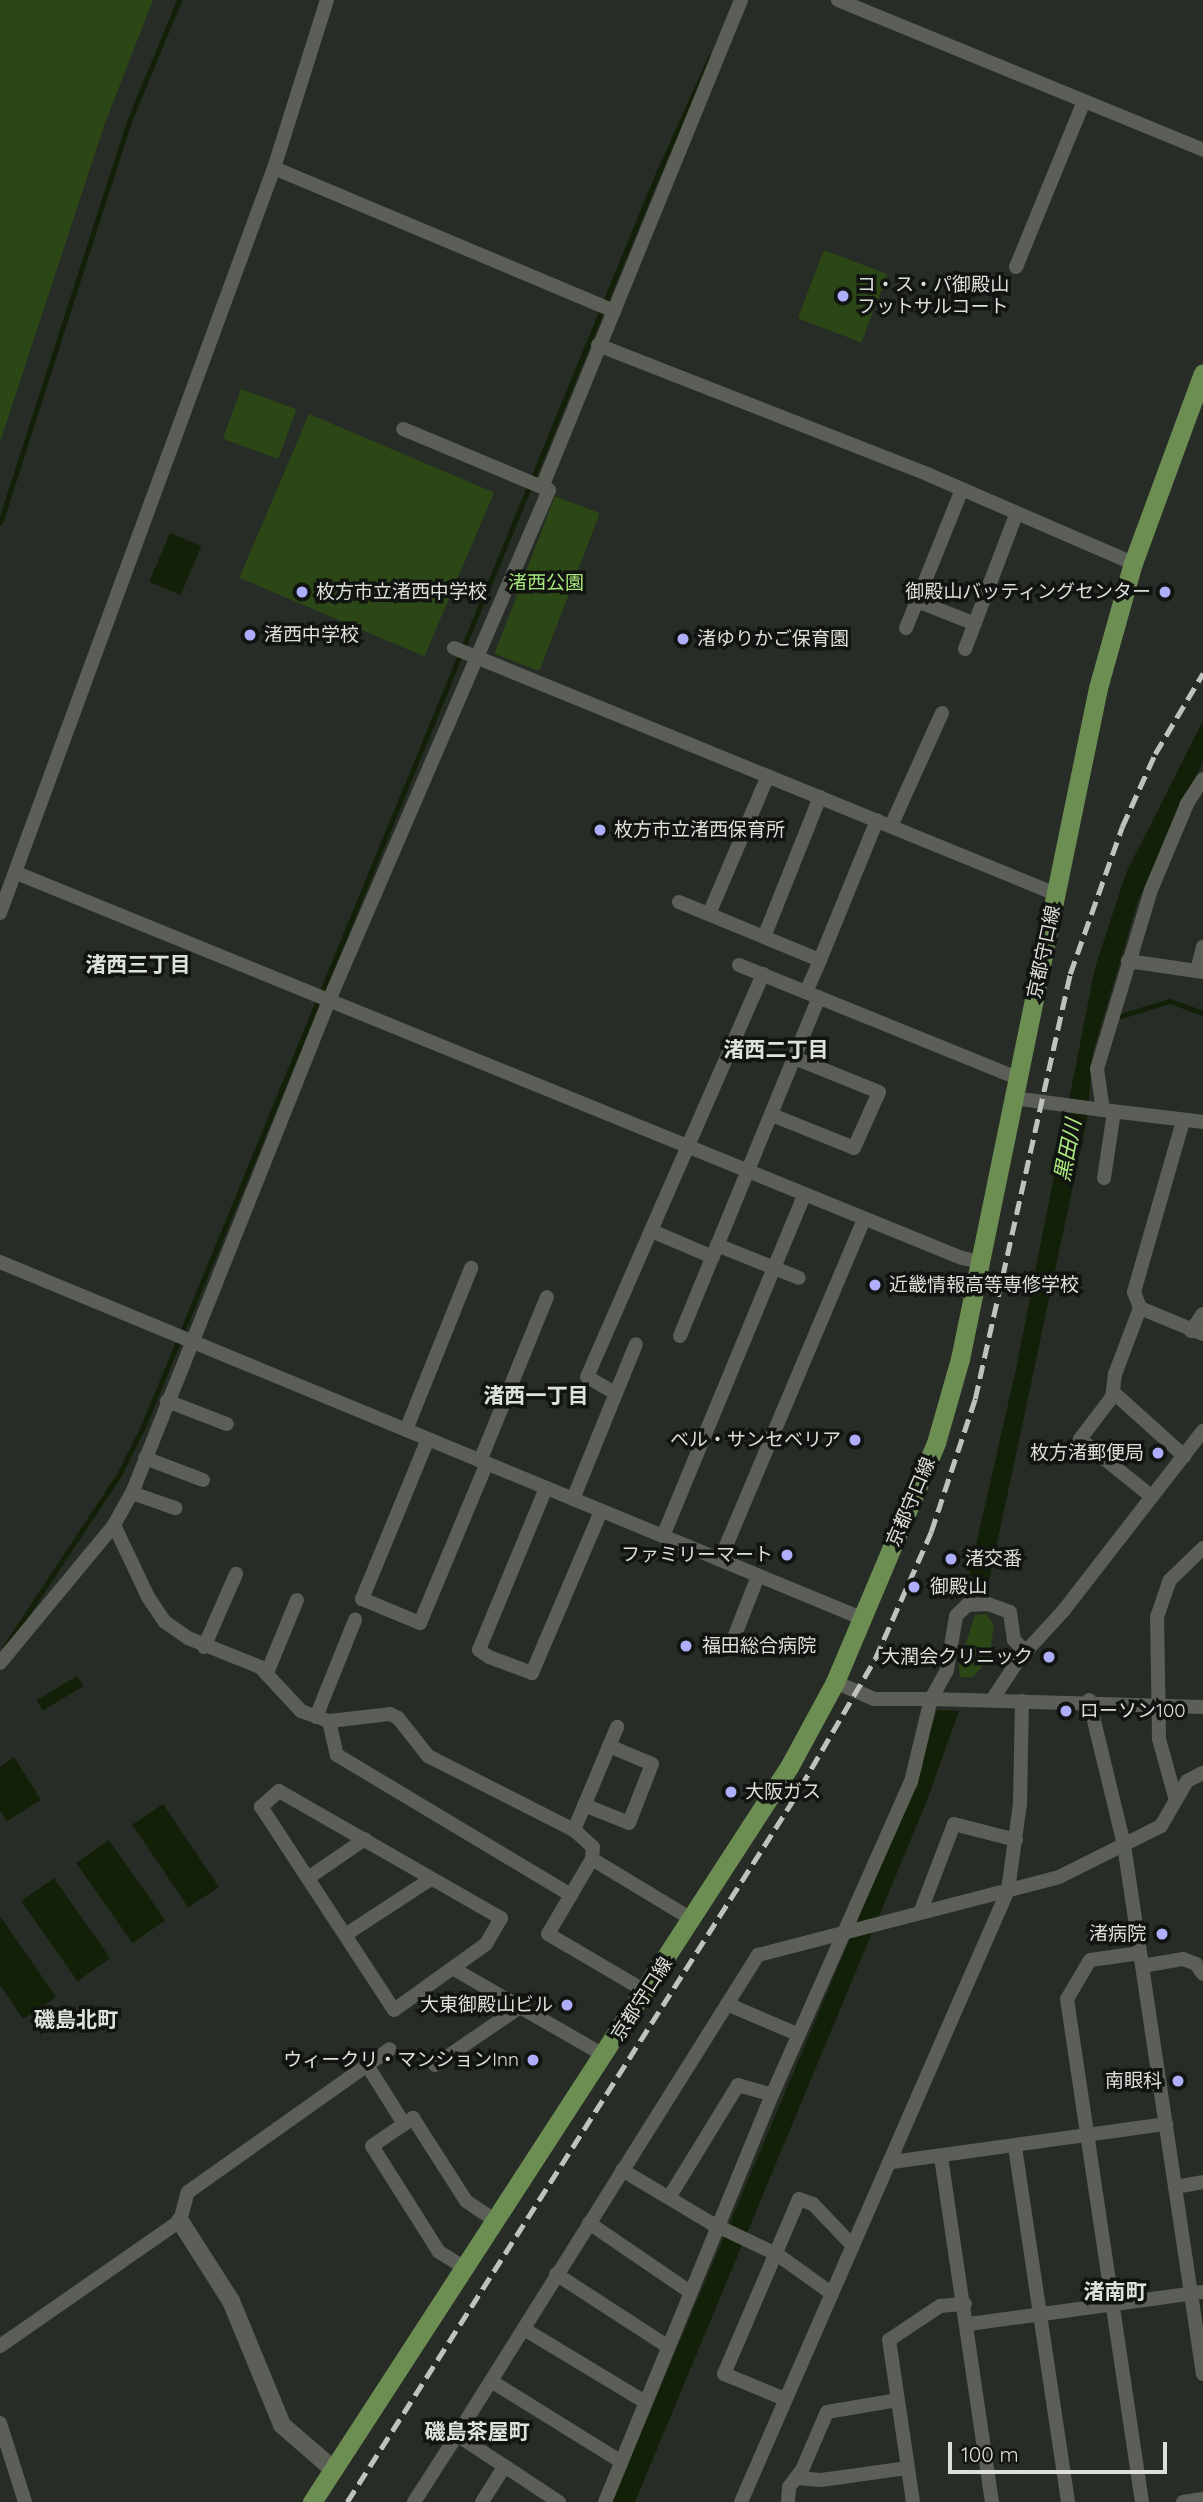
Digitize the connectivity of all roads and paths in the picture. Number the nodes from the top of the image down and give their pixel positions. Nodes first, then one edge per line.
1 (327, 0) edge
2 (741, 0) edge
3 (838, 0) edge
4 (1084, 101) junction
5 (1203, 150) edge
6 (274, 168) junction
7 (1016, 267) dead end
8 (614, 310) junction
9 (598, 345) junction
10 (1203, 373) edge
11 (403, 429) dead end
12 (542, 487) junction
13 (961, 492) junction
14 (1016, 515) junction
15 (1133, 563) junction
16 (917, 601) junction
17 (975, 624) junction
18 (906, 628) dead end
19 (454, 648) dead end
20 (965, 649) dead end
21 (476, 656) junction
22 (942, 713) dead end
23 (768, 776) junction
24 (1203, 779) edge
25 (820, 797) junction
26 (877, 820) junction
27 (891, 826) junction
28 (19, 874) dead end
29 (1056, 894) junction
30 (679, 902) dead end
31 (0, 913) edge
32 (709, 914) junction
33 (764, 937) junction
34 (1203, 947) edge
35 (820, 960) junction
36 (1128, 961) junction
37 (739, 965) dead end
38 (1200, 972) edge
39 (763, 974) junction
40 (813, 995) junction
41 (330, 998) junction
42 (795, 1058) junction
43 (1017, 1078) junction
44 (1013, 1098) junction
45 (1102, 1110) junction
46 (772, 1115) junction
47 (1183, 1121) junction
48 (1203, 1122) edge
49 (690, 1148) junction
50 (748, 1172) junction
51 (1104, 1178) dead end
52 (805, 1194) junction
53 (864, 1219) junction
54 (654, 1233) junction
55 (715, 1251) junction
56 (0, 1262) edge
57 (981, 1262) junction
58 (471, 1268) dead end
59 (774, 1268) junction
60 (799, 1278) dead end
61 (547, 1297) dead end
62 (1140, 1308) junction
63 (1203, 1314) edge
64 (1197, 1332) edge
65 (680, 1336) dead end
66 (191, 1341) junction
67 (636, 1344) dead end
68 (1112, 1392) junction
69 (615, 1393) junction
70 (167, 1401) junction
71 (227, 1424) dead end
72 (406, 1430) junction
73 (1203, 1431) edge
74 (428, 1439) junction
75 (1184, 1456) junction
76 (145, 1458) junction
77 (484, 1462) junction
78 (203, 1480) dead end
79 (546, 1488) junction
80 (132, 1493) junction
81 (1150, 1496) junction
82 (573, 1499) junction
83 (175, 1508) dead end
84 (601, 1511) junction
85 (114, 1525) junction
86 (663, 1536) junction
87 (1203, 1548) edge
88 (720, 1560) junction
89 (236, 1574) dead end
90 (758, 1576) junction
91 (297, 1600) dead end
92 (861, 1618) junction
93 (355, 1620) dead end
94 (735, 1634) dead end
95 (204, 1647) junction
96 (1025, 1651) junction
97 (0, 1663) edge
98 (267, 1673) junction
99 (835, 1682) junction
100 (931, 1699) junction
101 (992, 1700) junction
102 (1089, 1700) junction
103 (1022, 1702) junction
104 (1156, 1704) junction
105 (1203, 1707) edge
106 (323, 1719) junction
107 (617, 1727) dead end
108 (609, 1746) junction
109 (1203, 1773) edge
110 (1175, 1797) junction
111 (584, 1805) junction
112 (574, 1830) junction
113 (365, 1839) junction
114 (1016, 1840) junction
115 (1124, 1845) junction
116 (592, 1859) junction
117 (308, 1878) junction
118 (430, 1879) junction
119 (1008, 1890) junction
120 (571, 1895) junction
121 (920, 1913) junction
122 (693, 1920) junction
123 (845, 1933) junction
124 (345, 1936) junction
125 (1141, 1959) junction
126 (454, 1969) junction
127 (1203, 1974) edge
128 (647, 1992) junction
129 (726, 2004) junction
130 (517, 2009) junction
131 (797, 2034) junction
132 (390, 2049) dead end
133 (604, 2056) junction
134 (367, 2064) junction
135 (435, 2065) dead end
136 (772, 2095) junction
137 (404, 2124) junction
138 (1166, 2124) junction
139 (1087, 2134) junction
140 (1015, 2147) junction
141 (941, 2157) junction
142 (892, 2162) junction
143 (622, 2170) junction
144 (1203, 2182) edge
145 (1175, 2187) junction
146 (670, 2196) junction
147 (180, 2221) junction
148 (496, 2221) junction
149 (589, 2223) junction
150 (721, 2227) junction
151 (853, 2246) junction
152 (774, 2253) junction
153 (466, 2268) junction
154 (556, 2274) junction
155 (690, 2292) junction
156 (1197, 2293) edge
157 (831, 2294) junction
158 (965, 2304) junction
159 (1114, 2305) junction
160 (1041, 2315) junction
161 (969, 2324) junction
162 (524, 2329) junction
163 (737, 2342) junction
164 (0, 2346) edge
165 (667, 2346) junction
166 (752, 2348) dead end
167 (1203, 2374) edge
168 (491, 2381) junction
169 (785, 2399) junction
170 (897, 2400) junction
171 (645, 2402) junction
172 (0, 2423) edge
173 (457, 2435) junction
174 (620, 2461) junction
175 (504, 2467) junction
176 (908, 2468) junction
177 (334, 2470) junction
178 (797, 2478) junction
179 (1203, 2499) edge
180 (551, 2500) edge
181 (25, 2502) edge
182 (312, 2502) edge
183 (414, 2502) edge
184 (482, 2502) edge
185 (605, 2502) edge
186 (741, 2502) edge
187 (788, 2502) edge
188 (913, 2502) edge
189 (992, 2502) edge
190 (1068, 2502) edge
191 (1142, 2502) edge
192 (1183, 2502) edge

1 - 6 street
2 - 8 street
3 - 4 street
4 - 5 street
4 - 7 street
6 - 8 street
6 - 31 street
8 - 9 street
9 - 12 street
9 - 13 street
10 - 15 main road, 京都守口線
11 - 12 street
12 - 21 street
13 - 14 street
13 - 16 street
14 - 15 street
14 - 17 street
15 - 29 main road, 京都守口線
16 - 17 street
16 - 18 street
17 - 20 street
19 - 21 street
21 - 23 street
21 - 41 street
22 - 27 street
23 - 25 street
23 - 32 street
24 - 36 street
25 - 26 street
25 - 33 street
26 - 27 street
26 - 35 street
27 - 29 street
28 - 41 street
29 - 43 main road, 京都守口線
30 - 32 street
32 - 33 street
33 - 35 street
34 - 38 street
35 - 40 street
36 - 38 street
36 - 45 street
37 - 39 street
39 - 40 street
39 - 49 street
40 - 42 street
40 - 43 street
41 - 49 street
41 - 66 street
42 - 46 street
42 - 46 street
43 - 44 main road, 京都守口線
44 - 45 street
44 - 57 main road, 京都守口線
45 - 47 street
45 - 51 street
46 - 50 street
47 - 48 street
47 - 62 street
49 - 50 street
49 - 54 street
50 - 52 street
50 - 55 street
52 - 53 street
52 - 59 street
53 - 57 street
53 - 88 street
54 - 55 street
54 - 69 street
55 - 59 street
55 - 65 street
56 - 66 street
57 - 92 main road, 京都守口線
58 - 72 street
59 - 60 street
59 - 86 street
61 - 77 street
62 - 64 street
62 - 68 street
63 - 64 street
66 - 70 street
66 - 72 street
67 - 69 street
68 - 75 street
68 - 81 street
69 - 82 street
70 - 71 street
70 - 76 street
72 - 74 street
73 - 75 street
74 - 77 street
74 - 77 street
75 - 81 street
76 - 78 street
76 - 80 street
77 - 79 street
79 - 82 street
79 - 84 street
80 - 83 street
80 - 85 street
81 - 96 street
82 - 84 street
84 - 86 street
85 - 95 street
85 - 97 street
86 - 88 street
87 - 104 street
88 - 90 street
89 - 95 street
90 - 92 street
90 - 94 street
91 - 98 street
92 - 99 main road, 京都守口線
93 - 106 street
95 - 98 street
96 - 100 street
96 - 101 street
98 - 106 street
99 - 100 street
99 - 122 main road, 京都守口線
100 - 101 street
100 - 123 street
101 - 103 street
102 - 103 street
102 - 104 street
102 - 115 street
103 - 114 street
104 - 105 street
104 - 110 street
106 - 112 street
106 - 120 street
107 - 108 street
108 - 111 street
108 - 111 street
109 - 110 street
110 - 115 street
111 - 112 street
112 - 116 street
113 - 117 street
113 - 117 street
113 - 118 street
114 - 119 street
114 - 121 street
115 - 119 street
115 - 125 street
116 - 120 street
116 - 122 street
117 - 124 street
118 - 124 street
118 - 126 street
119 - 121 street
119 - 142 street
120 - 128 street
121 - 123 street
122 - 128 main road, 京都守口線
123 - 129 street
123 - 131 street
124 - 126 street
125 - 127 street
125 - 138 street
125 - 139 street
126 - 130 street
128 - 133 main road, 京都守口線
129 - 131 street
129 - 143 street
130 - 133 street
130 - 135 street
131 - 136 street
132 - 134 street
133 - 148 main road, 京都守口線
134 - 137 street
134 - 147 street
136 - 146 street
136 - 150 street
137 - 148 street
137 - 153 street
138 - 139 street
138 - 145 street
139 - 140 street
139 - 159 street
140 - 141 street
140 - 160 street
141 - 142 street
141 - 158 street
142 - 151 street
143 - 146 street
143 - 149 street
144 - 145 street
145 - 156 street
146 - 150 street
147 - 164 street
147 - 177 street
148 - 153 main road, 京都守口線
149 - 154 street
149 - 155 street
150 - 152 street
150 - 155 street
151 - 152 street
151 - 157 street
152 - 157 street
152 - 163 street
153 - 177 main road, 京都守口線
154 - 162 street
154 - 165 street
155 - 165 street
156 - 159 street
156 - 167 street
157 - 169 street
158 - 161 street
158 - 170 street
159 - 160 street
159 - 191 street
160 - 161 street
160 - 190 street
161 - 189 street
162 - 168 street
162 - 171 street
163 - 166 street
163 - 169 street
165 - 171 street
168 - 173 street
168 - 174 street
169 - 186 street
170 - 176 street
170 - 178 street
171 - 174 street
172 - 181 street
173 - 175 street
173 - 183 street
174 - 185 street
175 - 180 street
175 - 184 street
176 - 178 street
176 - 188 street
177 - 182 main road, 京都守口線
178 - 187 street
179 - 192 street

